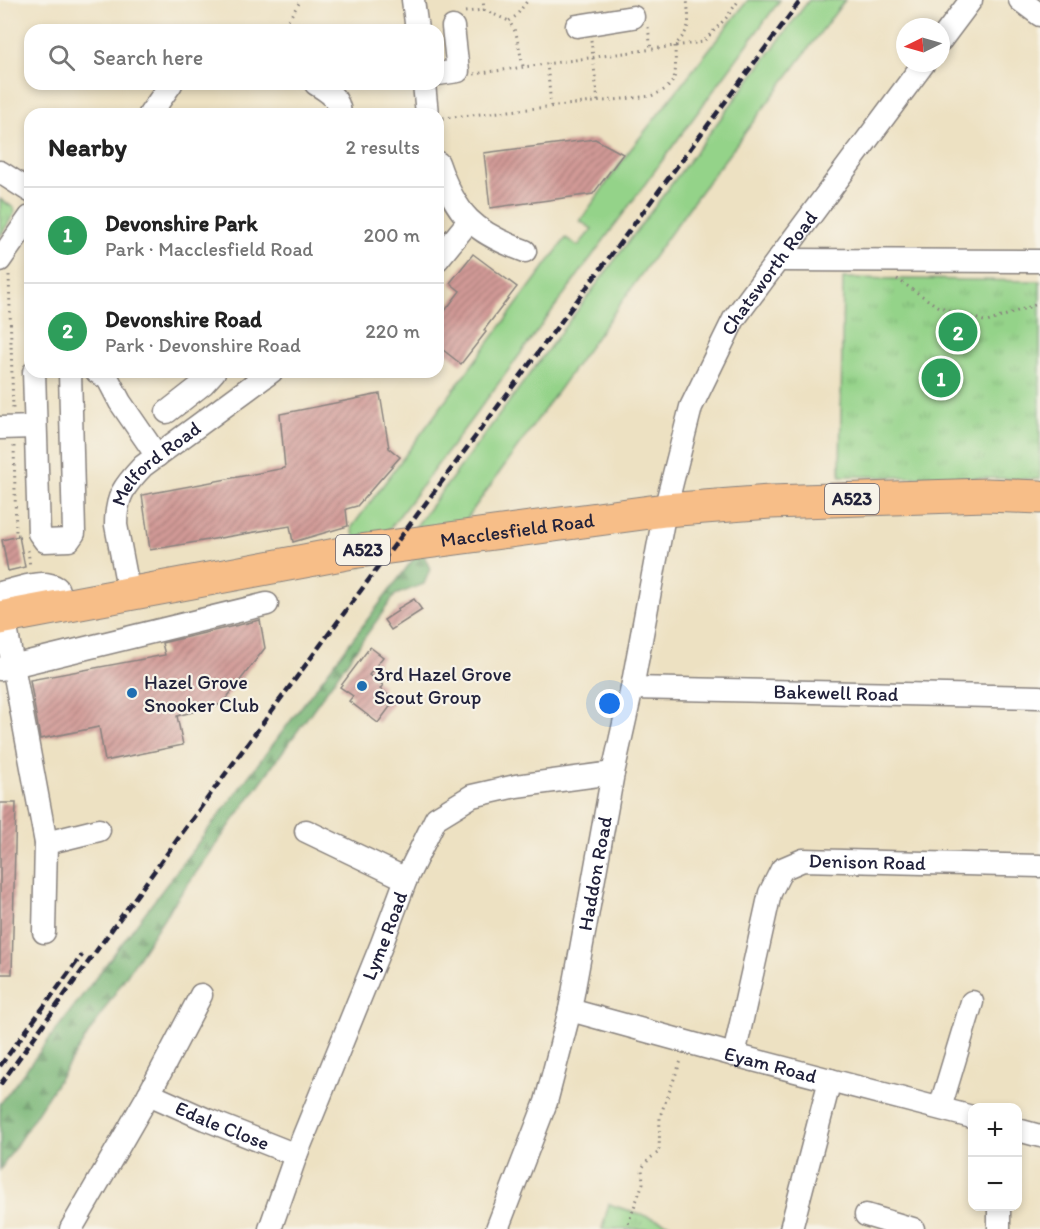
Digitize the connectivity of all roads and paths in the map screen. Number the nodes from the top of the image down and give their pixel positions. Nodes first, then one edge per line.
1 (301, 0) edge
2 (413, 0) edge
3 (528, 0) edge
4 (687, 0) edge
5 (739, 0) edge
6 (971, 0) edge
7 (1020, 0) edge
8 (484, 10) dead end
9 (606, 10) edge
10 (1040, 15) edge
11 (633, 17) dead end
12 (509, 21) junction
13 (286, 24) edge
14 (416, 24) edge
15 (577, 26) dead end
16 (453, 27) dead end
17 (950, 28) edge
18 (675, 45) junction
19 (593, 56) junction
20 (547, 63) junction
21 (523, 66) junction
22 (448, 72) edge
23 (917, 72) edge
24 (167, 90) edge
25 (326, 90) edge
26 (425, 90) edge
27 (598, 102) junction
28 (551, 107) junction
29 (154, 108) edge
30 (339, 108) edge
31 (426, 108) edge
32 (444, 118) edge
33 (0, 172) edge
34 (444, 178) edge
35 (24, 187) edge
36 (469, 221) junction
37 (24, 226) edge
38 (525, 251) dead end
39 (444, 252) edge
40 (0, 260) edge
41 (778, 261) junction
42 (870, 261) junction
43 (1040, 261) edge
44 (1040, 303) edge
45 (34, 378) edge
46 (70, 378) edge
47 (106, 378) edge
48 (208, 378) edge
49 (263, 378) edge
50 (71, 400) junction
51 (120, 402) junction
52 (167, 412) dead end
53 (35, 427) junction
54 (0, 428) edge
55 (157, 456) junction
56 (1040, 497) edge
57 (665, 510) junction
58 (211, 579) junction
59 (129, 593) junction
60 (267, 604) dead end
61 (1, 609) edge
62 (218, 615) junction
63 (7, 668) edge
64 (632, 688) junction
65 (1040, 697) edge
66 (614, 773) junction
67 (99, 830) dead end
68 (306, 831) dead end
69 (46, 843) junction
70 (1040, 866) edge
71 (406, 879) junction
72 (44, 932) dead end
73 (201, 995) dead end
74 (972, 1002) dead end
75 (570, 1010) junction
76 (688, 1042) junction
77 (734, 1055) junction
78 (830, 1080) junction
79 (149, 1094) junction
80 (940, 1108) junction
81 (968, 1116) edge
82 (1022, 1131) edge
83 (1040, 1136) edge
84 (296, 1155) junction
85 (999, 1211) edge
86 (866, 1215) dead end
87 (71, 1229) edge
88 (270, 1229) edge
89 (497, 1229) edge
90 (626, 1229) edge
91 (791, 1229) edge
92 (913, 1229) edge
93 (999, 1229) edge

1 - 13 path
2 - 14 street
3 - 12 path
4 - 18 path
5 - 18 path
6 - 17 street
7 - 10 street
8 - 12 path
9 - 11 street
9 - 15 street
12 - 21 path
16 - 22 street
18 - 19 path
18 - 27 path
19 - 20 path
19 - 27 path
20 - 21 path
20 - 28 path
21 - 22 path
23 - 41 street, Chatsworth Road
24 - 29 street
25 - 30 street
26 - 31 street
27 - 28 path
28 - 32 path
33 - 35 street
34 - 36 street
36 - 38 street
36 - 39 street
37 - 40 street
41 - 42 street
41 - 57 street, Chatsworth Road
42 - 43 street
42 - 44 path
45 - 53 street
46 - 50 street
47 - 51 street
48 - 52 street
49 - 55 street, Melford Road
50 - 51 street
50 - 53 street
51 - 55 street
53 - 54 street
55 - 59 street, Melford Road
56 - 57 highway, Macclesfield Road / A523
57 - 58 highway, Macclesfield Road / A523
57 - 64 street, Haddon Road
58 - 59 highway, Macclesfield Road / A523
58 - 62 street
59 - 61 highway, Macclesfield Road / A523
60 - 62 street
61 - 63 street
62 - 63 street
63 - 69 street
64 - 65 street, Bakewell Road
64 - 66 street, Haddon Road
66 - 71 street, Lyme Road
66 - 75 street, Haddon Road
67 - 69 street
68 - 71 street
69 - 72 street
70 - 77 street, Denison Road
71 - 84 street, Lyme Road
73 - 79 street, Edale Close
74 - 80 street
75 - 76 street, Eyam Road
75 - 89 street, Haddon Road
76 - 77 street, Eyam Road
76 - 90 path
77 - 78 street, Eyam Road
78 - 80 street, Eyam Road
78 - 91 street
79 - 84 street, Edale Close
79 - 87 street, Edale Close
80 - 81 street, Eyam Road
82 - 83 street
84 - 88 street, Lyme Road
85 - 93 street
86 - 92 street

